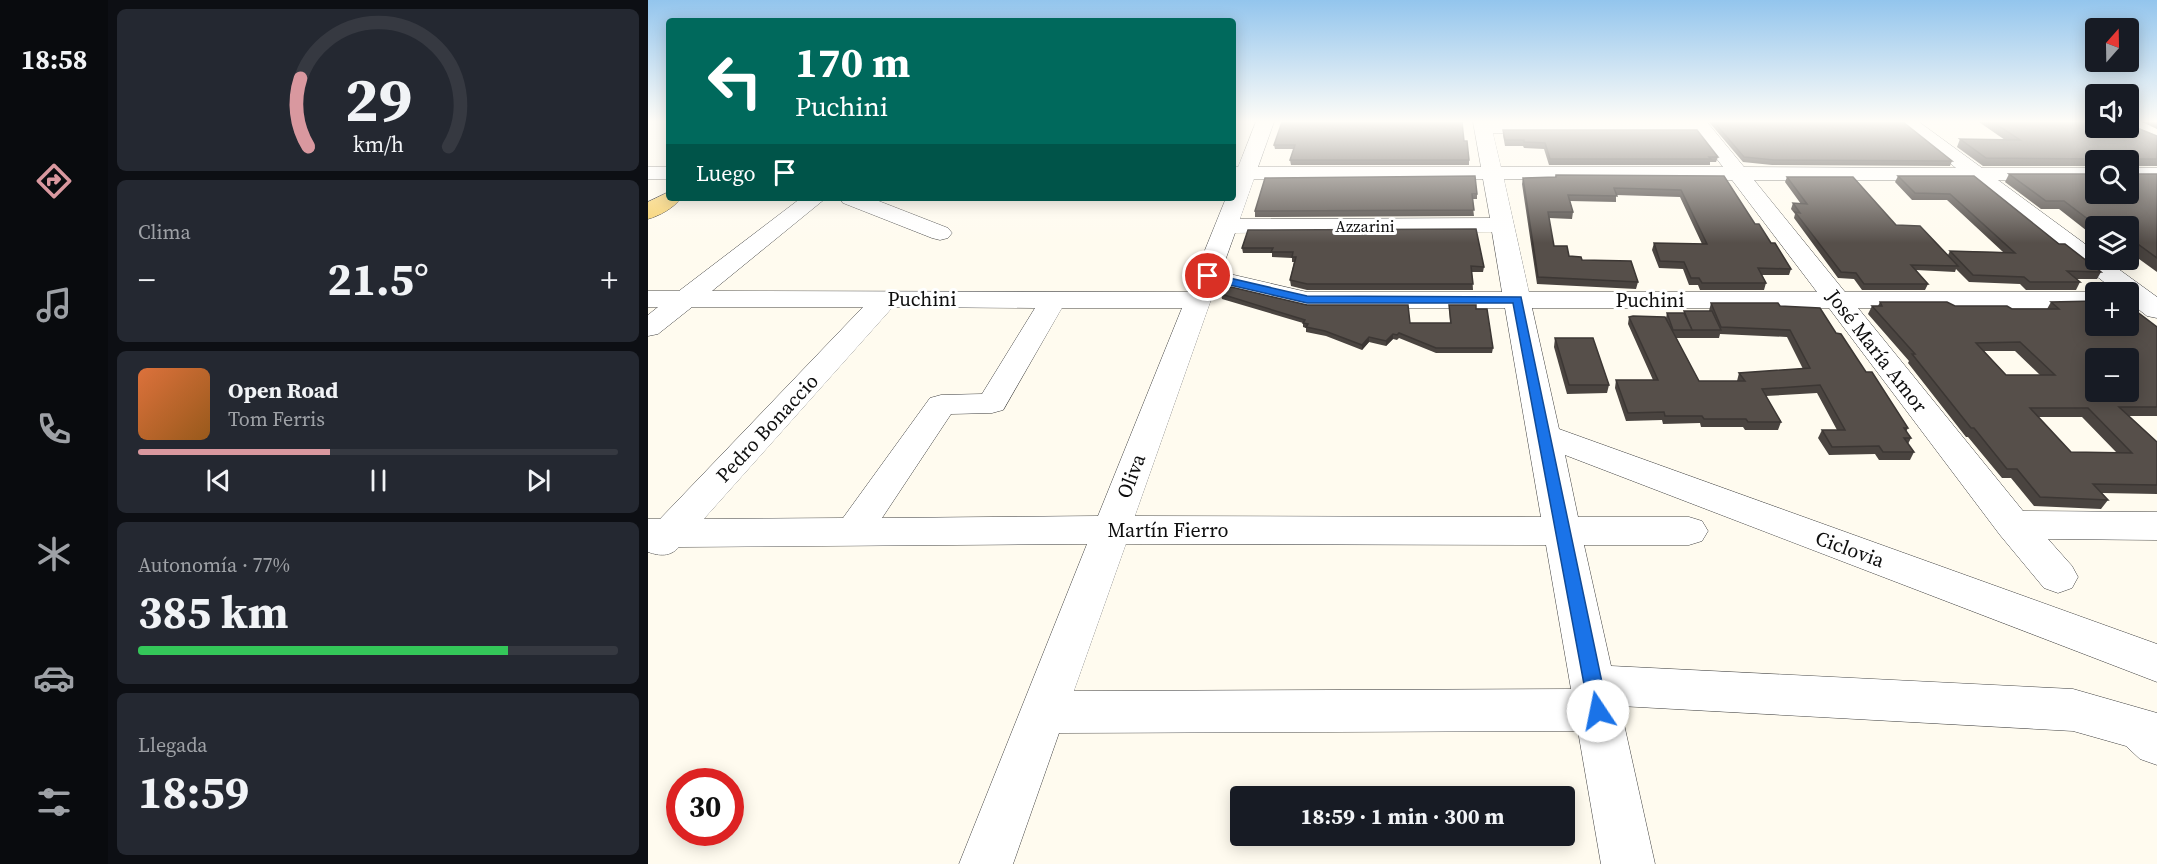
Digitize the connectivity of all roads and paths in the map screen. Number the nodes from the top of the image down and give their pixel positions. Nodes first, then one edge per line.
1 (1490, 162) edge
2 (1730, 162) edge
3 (1961, 162) edge
4 (648, 173) edge
5 (666, 173) edge
6 (1240, 173) edge
7 (1492, 173) junction
8 (1738, 173) junction
9 (1976, 174) junction
10 (2085, 174) edge
11 (2139, 174) edge
12 (2157, 174) edge
13 (666, 184) edge
14 (1236, 188) edge
15 (648, 195) edge
16 (666, 201) edge
17 (811, 201) edge
18 (858, 201) edge
19 (1233, 201) edge
20 (648, 212) edge
21 (1503, 225) junction
22 (1226, 226) junction
23 (940, 233) dead end
24 (1202, 288) junction
25 (648, 299) edge
26 (687, 299) junction
27 (886, 299) junction
28 (1054, 299) junction
29 (1517, 300) junction
30 (1837, 300) junction
31 (2085, 300) edge
32 (2146, 302) edge
33 (648, 328) edge
34 (1544, 435) junction
35 (2013, 525) junction
36 (2157, 526) edge
37 (1562, 529) junction
38 (1110, 530) junction
39 (1689, 531) dead end
40 (853, 532) junction
41 (655, 541) edge
42 (2058, 577) dead end
43 (2157, 663) edge
44 (1596, 698) junction
45 (1042, 712) junction
46 (2157, 743) edge
47 (986, 864) edge
48 (1628, 864) edge

1 - 7 street
2 - 8 street, José María Amor
3 - 9 street
4 - 5 street
6 - 7 street
6 - 14 street, Oliva
7 - 8 street
7 - 21 street
8 - 9 street
8 - 30 street, José María Amor
9 - 10 street
9 - 32 street
11 - 12 street
13 - 15 main road
16 - 20 main road
17 - 26 street
18 - 23 street
19 - 22 street, Oliva
21 - 22 street, Azzarini
21 - 29 street
22 - 24 street, Oliva
24 - 28 street, Puchini
24 - 29 street, Puchini
24 - 38 street, Oliva
25 - 26 street, Puchini
26 - 27 street, Puchini
26 - 33 street
27 - 28 street, Puchini
27 - 41 street, Pedro Bonaccio
28 - 40 street
29 - 30 street, Puchini
29 - 34 street
30 - 31 street, Puchini
30 - 35 street, José María Amor
34 - 37 street
34 - 43 street, Ciclovia
35 - 36 street
35 - 42 street, José María Amor
37 - 38 street, Martín Fierro
37 - 39 street, Martín Fierro
37 - 44 street
38 - 40 street, Martín Fierro
38 - 45 street, Oliva
40 - 41 street, Martín Fierro
44 - 45 street
44 - 46 street
44 - 48 street
45 - 47 street, Oliva

